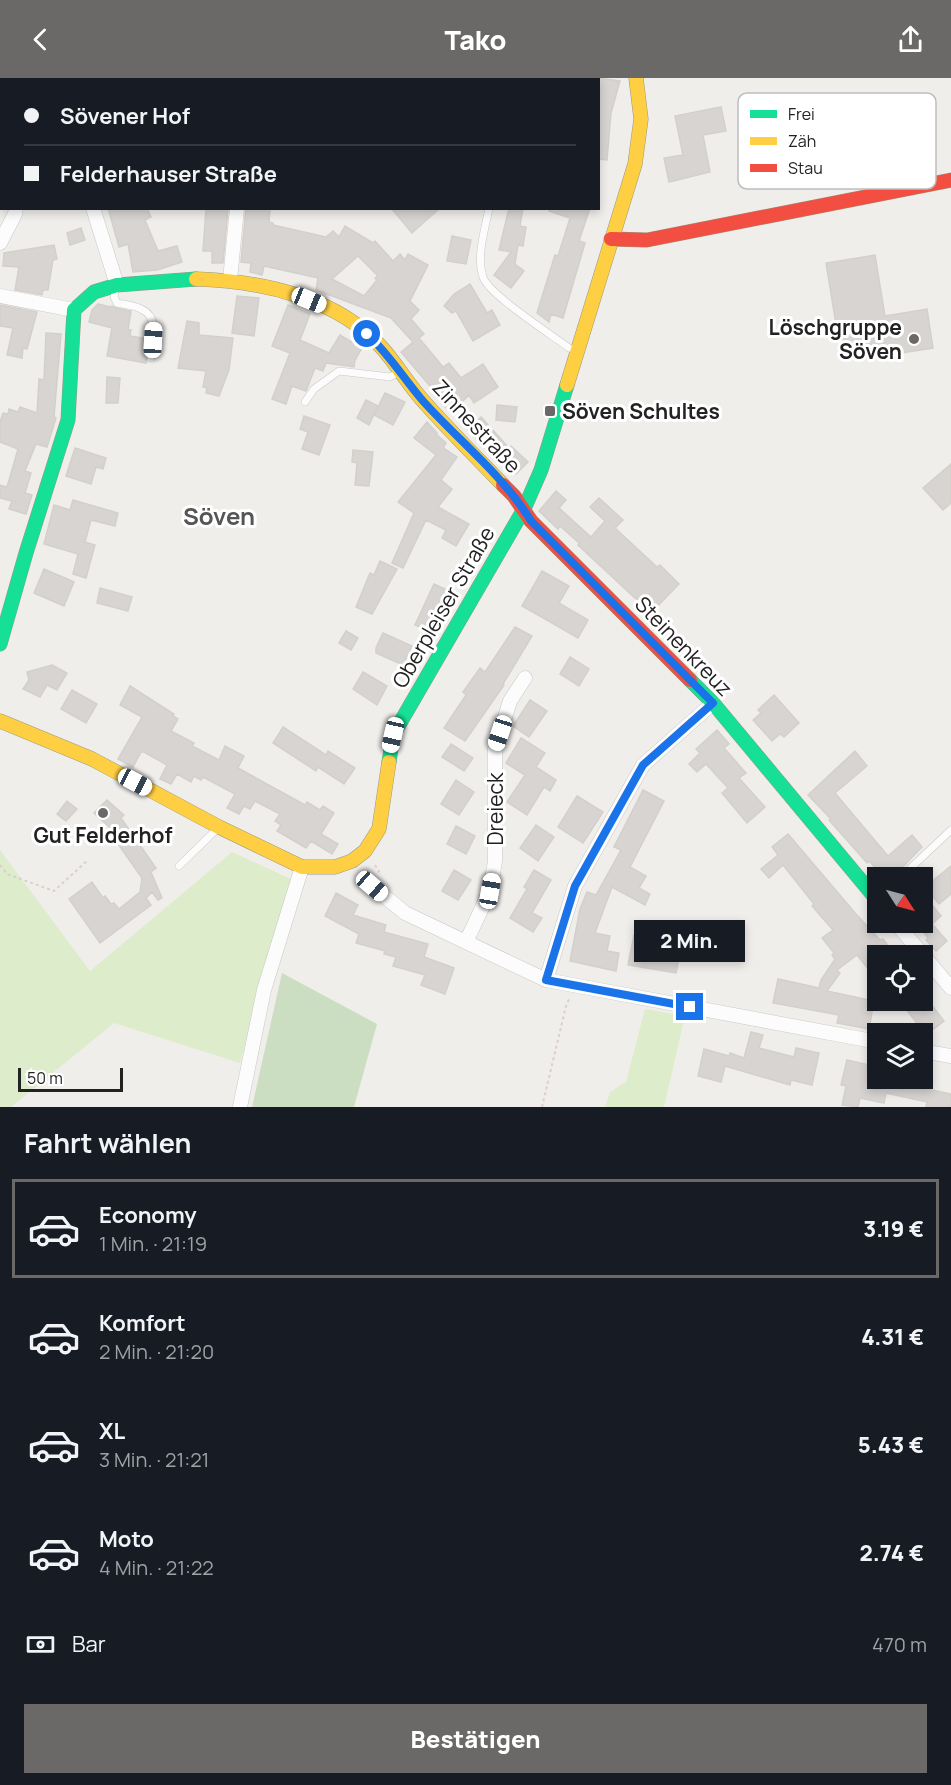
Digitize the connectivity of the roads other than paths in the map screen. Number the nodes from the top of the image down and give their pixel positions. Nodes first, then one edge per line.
1 (636, 78) edge
2 (951, 180) edge
3 (936, 183) edge
4 (906, 189) edge
5 (16, 210) edge
6 (94, 210) edge
7 (237, 210) edge
8 (489, 210) edge
9 (611, 239) junction
10 (0, 243) edge
11 (230, 280) junction
12 (117, 285) junction
13 (0, 296) edge
14 (74, 310) junction
15 (578, 350) junction
16 (151, 358) dead end
17 (400, 371) junction
18 (305, 402) dead end
19 (524, 509) junction
20 (0, 644) edge
21 (525, 678) dead end
22 (713, 703) junction
23 (0, 721) edge
24 (219, 827) junction
25 (951, 830) edge
26 (179, 866) dead end
27 (302, 867) junction
28 (912, 867) edge
29 (372, 886) road end
30 (867, 888) edge
31 (906, 933) edge
32 (466, 942) junction
33 (546, 980) junction
34 (950, 984) edge
35 (867, 1040) edge
36 (933, 1053) edge
37 (951, 1056) edge
38 (240, 1107) edge

1 - 9 street, Oberpleiser Straße
2 - 3 street
4 - 9 street
5 - 10 street
6 - 12 street
7 - 11 street
8 - 15 lane
9 - 15 street, Oberpleiser Straße
11 - 12 street, Zinnestraße
11 - 17 street, Zinnestraße
12 - 14 street, Zinnestraße
12 - 16 lane
13 - 14 street
14 - 20 street
15 - 19 street, Oberpleiser Straße
17 - 18 lane
17 - 19 street, Zinnestraße
19 - 22 street, Steinenkreuz
19 - 27 street, Oberpleiser Straße
21 - 32 street, Dreieck
22 - 30 street, Steinenkreuz
22 - 33 street
23 - 24 street
24 - 26 lane
24 - 27 street
25 - 28 lane
27 - 38 street
29 - 32 street
31 - 34 street
32 - 33 street
33 - 35 street
36 - 37 street

